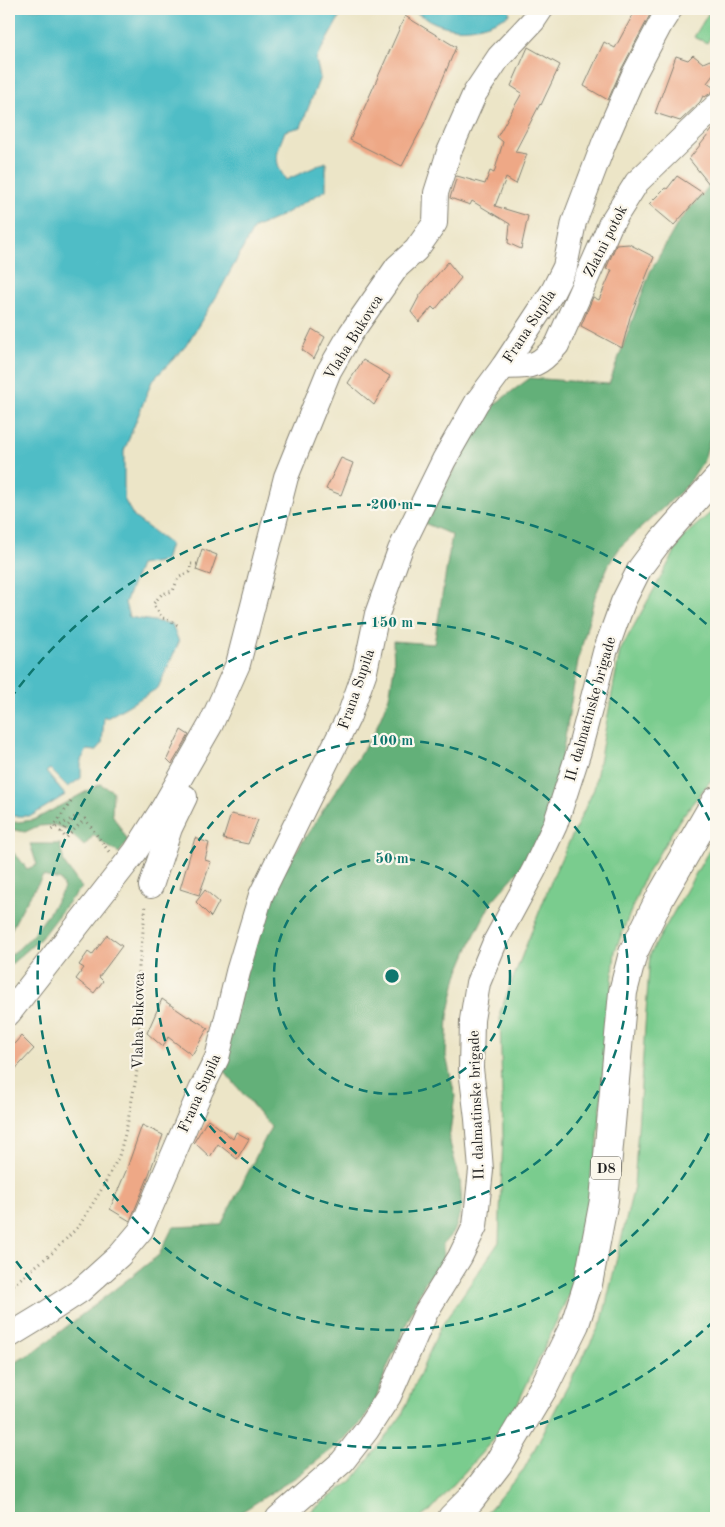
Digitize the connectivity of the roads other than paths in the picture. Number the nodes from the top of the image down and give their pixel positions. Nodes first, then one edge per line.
1 (540, 9) edge
2 (670, 9) edge
3 (716, 106) edge
4 (503, 367) junction
5 (716, 478) edge
6 (196, 751) junction
7 (716, 802) edge
8 (151, 886) road end
9 (9, 1013) edge
10 (9, 1336) edge
11 (278, 1518) edge
12 (452, 1518) edge

1 - 6 street, Vlaha Bukovca
2 - 4 street, Frana Supila
3 - 4 street, Zlatni potok
4 - 10 street, Frana Supila
5 - 11 street, II. dalmatinske brigade
6 - 8 street
6 - 9 street, Vlaha Bukovca
7 - 12 main road, D8

